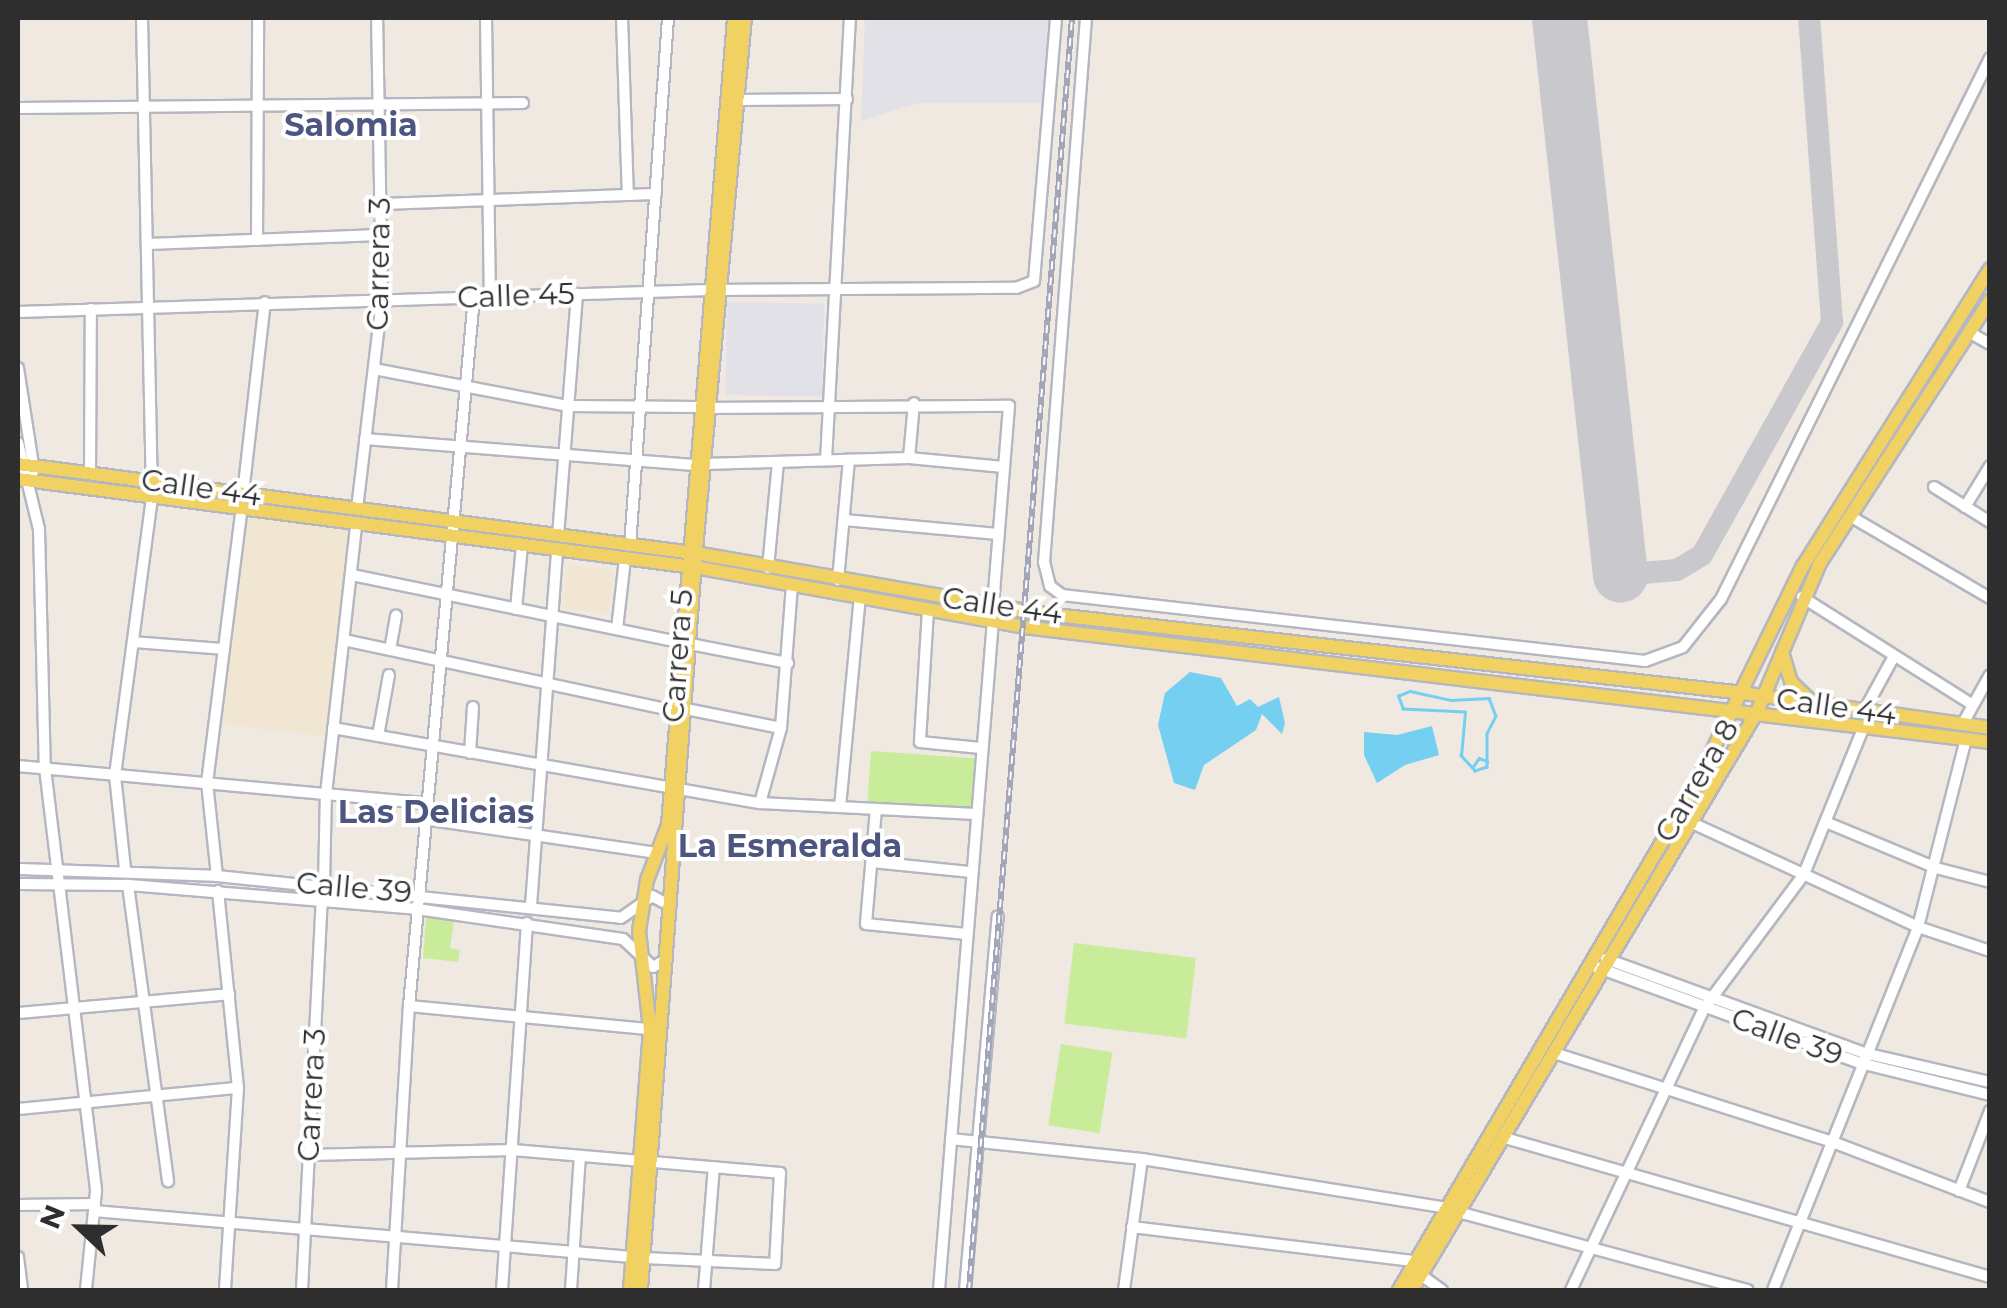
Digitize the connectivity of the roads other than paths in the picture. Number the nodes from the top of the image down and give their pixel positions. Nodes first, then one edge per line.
1 (142, 18) edge
2 (258, 18) edge
3 (377, 18) edge
4 (486, 18) edge
5 (622, 18) edge
6 (668, 18) edge
7 (734, 18) edge
8 (745, 18) edge
9 (850, 18) edge
10 (1056, 18) edge
11 (1086, 18) edge
12 (1990, 58) edge
13 (847, 99) junction
14 (738, 100) junction
15 (488, 103) junction
16 (523, 103) dead end
17 (258, 104) junction
18 (379, 104) junction
19 (144, 106) junction
20 (18, 108) edge
21 (656, 194) junction
22 (628, 195) junction
23 (492, 199) junction
24 (381, 204) junction
25 (381, 235) junction
26 (257, 240) junction
27 (147, 244) junction
28 (1990, 269) edge
29 (834, 288) junction
30 (715, 290) junction
31 (649, 292) junction
32 (577, 294) junction
33 (474, 297) junction
34 (490, 297) junction
35 (382, 300) junction
36 (1990, 300) edge
37 (264, 302) junction
38 (148, 307) junction
39 (91, 309) junction
40 (21, 315) edge
41 (1969, 332) junction
42 (1990, 344) edge
43 (18, 368) edge
44 (374, 369) junction
45 (465, 386) junction
46 (830, 403) junction
47 (914, 403) junction
48 (568, 406) junction
49 (640, 407) junction
50 (704, 408) junction
51 (366, 439) junction
52 (18, 443) edge
53 (457, 448) junction
54 (564, 458) junction
55 (910, 458) junction
56 (826, 460) junction
57 (849, 460) junction
58 (636, 462) junction
59 (778, 462) junction
60 (699, 464) junction
61 (24, 465) edge
62 (1004, 466) junction
63 (1990, 466) edge
64 (90, 473) junction
65 (26, 480) edge
66 (152, 482) junction
67 (192, 487) junction
68 (1934, 487) dead end
69 (244, 494) junction
70 (152, 499) junction
71 (190, 504) junction
72 (1966, 507) junction
73 (356, 509) junction
74 (242, 512) junction
75 (1850, 516) junction
76 (844, 520) junction
77 (450, 522) junction
78 (1990, 522) edge
79 (356, 526) junction
80 (998, 534) junction
81 (448, 536) junction
82 (558, 543) junction
83 (522, 546) junction
84 (628, 552) junction
85 (690, 560) junction
86 (768, 568) junction
87 (352, 575) junction
88 (838, 580) junction
89 (792, 585) junction
90 (444, 594) junction
91 (860, 596) junction
92 (1802, 597) junction
93 (1990, 598) edge
94 (993, 606) junction
95 (516, 609) junction
96 (928, 610) junction
97 (396, 616) dead end
98 (552, 616) junction
99 (994, 621) junction
100 (617, 629) junction
101 (344, 640) junction
102 (133, 642) junction
103 (685, 643) junction
104 (1782, 647) junction
105 (224, 649) junction
106 (390, 650) junction
107 (1893, 658) junction
108 (438, 660) junction
109 (788, 663) junction
110 (390, 675) dead end
111 (1990, 676) edge
112 (547, 684) junction
113 (1745, 694) junction
114 (1764, 697) junction
115 (1973, 706) junction
116 (473, 707) dead end
117 (1817, 707) junction
118 (680, 710) junction
119 (1738, 710) junction
120 (1757, 712) junction
121 (1864, 718) junction
122 (333, 728) junction
123 (781, 728) junction
124 (1990, 728) edge
125 (1964, 732) junction
126 (378, 736) junction
127 (1990, 742) edge
128 (430, 746) junction
129 (981, 748) junction
130 (470, 752) junction
131 (18, 766) edge
132 (541, 766) junction
133 (45, 768) junction
134 (115, 775) junction
135 (207, 783) junction
136 (675, 790) junction
137 (326, 794) junction
138 (760, 803) junction
139 (426, 804) junction
140 (840, 806) junction
141 (876, 809) junction
142 (976, 814) junction
143 (424, 820) junction
144 (1690, 822) junction
145 (1828, 823) junction
146 (536, 836) junction
147 (656, 853) junction
148 (872, 862) junction
149 (18, 868) edge
150 (1936, 868) junction
151 (55, 869) junction
152 (125, 869) junction
153 (971, 872) junction
154 (1804, 874) junction
155 (216, 876) junction
156 (1990, 882) edge
157 (18, 884) edge
158 (57, 884) junction
159 (128, 885) junction
160 (324, 886) junction
161 (218, 891) junction
162 (418, 894) junction
163 (322, 900) junction
164 (531, 906) junction
165 (642, 906) junction
166 (417, 909) junction
167 (672, 912) junction
168 (998, 916) dead end
169 (527, 923) junction
170 (1918, 927) junction
171 (967, 934) junction
172 (1990, 951) edge
173 (669, 954) junction
174 (639, 959) junction
175 (1598, 962) junction
176 (228, 994) junction
177 (144, 1002) junction
178 (1708, 1002) junction
179 (408, 1006) junction
180 (73, 1008) junction
181 (18, 1012) edge
182 (519, 1016) junction
183 (650, 1029) junction
184 (1554, 1053) junction
185 (1862, 1058) junction
186 (1990, 1082) edge
187 (238, 1088) junction
188 (1667, 1091) junction
189 (157, 1095) junction
190 (1990, 1095) edge
191 (84, 1100) junction
192 (18, 1109) edge
193 (1990, 1112) edge
194 (1505, 1138) junction
195 (951, 1140) junction
196 (1830, 1141) junction
197 (978, 1142) junction
198 (513, 1150) junction
199 (401, 1153) junction
200 (309, 1156) junction
201 (580, 1156) junction
202 (1142, 1159) junction
203 (645, 1161) junction
204 (714, 1167) junction
205 (1627, 1169) junction
206 (168, 1181) dead end
207 (1959, 1190) junction
208 (1990, 1202) edge
209 (18, 1205) edge
210 (94, 1208) junction
211 (1452, 1210) junction
212 (1800, 1221) junction
213 (231, 1222) junction
214 (1132, 1227) junction
215 (306, 1230) junction
216 (396, 1238) junction
217 (505, 1244) junction
218 (574, 1250) junction
219 (1591, 1250) junction
220 (18, 1257) edge
221 (638, 1258) junction
222 (706, 1261) junction
223 (1415, 1262) junction
224 (1420, 1276) junction
225 (1990, 1277) edge
226 (20, 1286) edge
227 (86, 1290) edge
228 (226, 1290) edge
229 (302, 1290) edge
230 (392, 1290) edge
231 (502, 1290) edge
232 (570, 1290) edge
233 (630, 1290) edge
234 (641, 1290) edge
235 (704, 1290) edge
236 (940, 1290) edge
237 (965, 1290) edge
238 (1124, 1290) edge
239 (1398, 1290) edge
240 (1412, 1290) edge
241 (1442, 1290) edge
242 (1570, 1290) edge
243 (1748, 1290) edge
244 (1773, 1290) edge

1 - 19 street
2 - 17 street
3 - 18 street, Carrera 3
4 - 15 street
5 - 22 street
6 - 21 street
7 - 30 main road, Carrera 5
8 - 14 main road, Carrera 5
9 - 13 street
10 - 29 street, Calle 45
11 - 12 street
13 - 14 street
13 - 29 street
14 - 30 main road, Carrera 5
15 - 16 street
15 - 18 street
15 - 23 street
17 - 18 street
17 - 19 street
17 - 26 street
18 - 24 street, Carrera 3
19 - 20 street
19 - 27 street
21 - 22 street
21 - 31 street
22 - 23 street
23 - 24 street
23 - 34 street
24 - 25 street, Carrera 3
25 - 26 street
25 - 35 street, Carrera 3
26 - 27 street
27 - 38 street
28 - 113 main road, Carrera 8
29 - 30 street, Calle 45
29 - 46 street
30 - 31 street, Calle 45
30 - 50 main road, Carrera 5
31 - 32 street, Calle 45
31 - 49 street
32 - 34 street, Calle 45
32 - 48 street
33 - 34 street, Calle 45
33 - 35 street, Calle 45
33 - 45 street
35 - 37 street, Calle 45
35 - 44 street, Carrera 3
36 - 41 main road, Carrera 8
37 - 38 street, Calle 45
37 - 69 street
38 - 39 street, Calle 45
38 - 66 street
39 - 40 street, Calle 45
39 - 64 street
41 - 42 street
41 - 75 main road, Carrera 8
43 - 61 street
44 - 45 street
44 - 51 street, Carrera 3
45 - 48 street
45 - 53 street
46 - 47 street
46 - 50 street
46 - 56 street
47 - 55 street
47 - 62 street
48 - 49 street
48 - 54 street
49 - 50 street
49 - 58 street
50 - 60 main road, Carrera 5
51 - 53 street
51 - 73 street, Carrera 3
52 - 61 street
53 - 54 street
53 - 77 street
54 - 58 street
54 - 82 street
55 - 57 street
55 - 62 street
56 - 57 street
56 - 59 street
57 - 76 street
58 - 60 street
58 - 84 street
59 - 60 street
59 - 86 street
60 - 85 main road, Carrera 5
61 - 64 main road, Calle 44
61 - 65 street
62 - 80 street
63 - 72 street
64 - 66 main road, Calle 44
65 - 70 main road, Calle 44
65 - 133 street
66 - 67 main road, Calle 44
67 - 69 main road, Calle 44
67 - 71 main road
68 - 72 street
69 - 73 main road, Calle 44
70 - 71 main road, Calle 44
70 - 102 street
71 - 74 main road, Calle 44
72 - 78 street
73 - 77 main road, Calle 44
74 - 79 main road, Calle 44
74 - 105 street
75 - 92 main road, Carrera 8
75 - 93 street
76 - 80 street
76 - 88 street
77 - 81 street
77 - 82 main road, Calle 44
79 - 81 main road, Calle 44
79 - 87 street
80 - 94 street
81 - 83 main road, Calle 44
81 - 90 street
82 - 83 main road, Calle 44
82 - 84 main road, Calle 44
82 - 98 street
83 - 95 street
84 - 85 main road, Calle 44
84 - 100 street
85 - 86 main road, Calle 44
85 - 89 main road, Calle 44
85 - 103 main road, Carrera 5
86 - 88 main road, Calle 44
87 - 90 street
87 - 101 street
88 - 94 main road, Calle 44
89 - 91 main road, Calle 44
89 - 109 street
90 - 95 street
90 - 108 street
91 - 96 main road, Calle 44
91 - 140 street
92 - 104 main road, Carrera 8
92 - 107 street
94 - 113 main road, Calle 44
95 - 98 street
96 - 99 main road, Calle 44
96 - 129 street
97 - 106 street
98 - 100 street
98 - 112 street
99 - 119 main road, Calle 44
99 - 129 street
100 - 103 street
101 - 106 street
101 - 122 street
102 - 105 street
102 - 134 street
103 - 109 street
103 - 118 main road, Carrera 5
104 - 114 main road, Carrera 8
104 - 117 main road
105 - 135 street
106 - 108 street
107 - 115 street
107 - 121 street
108 - 112 street
108 - 128 street
109 - 123 street
110 - 126 street
111 - 115 street
112 - 118 street
112 - 132 street
113 - 114 main road, Calle 44
113 - 119 main road, Carrera 8
114 - 117 main road, Calle 44
114 - 120 main road, Carrera 8
115 - 125 street
116 - 130 street
117 - 121 main road, Calle 44
118 - 123 street
118 - 136 main road, Carrera 5
119 - 120 main road, Calle 44
119 - 175 main road, Carrera 8
120 - 121 main road, Calle 44
120 - 144 main road, Carrera 8
121 - 125 main road, Calle 44
121 - 145 street
122 - 126 street
122 - 137 street
123 - 138 street
124 - 125 main road, Calle 44
125 - 127 main road, Calle 44
125 - 150 street
126 - 128 street
128 - 130 street
128 - 139 street
129 - 142 street
130 - 132 street
131 - 133 street
132 - 136 street
132 - 146 street
133 - 134 street
133 - 151 street
134 - 135 street
134 - 152 street
135 - 137 street
135 - 155 street
136 - 138 street
136 - 147 main road, Carrera 5
136 - 167 main road, Carrera 5
137 - 139 street
137 - 160 street
138 - 140 street
139 - 143 street
140 - 141 street
141 - 142 street
141 - 148 street
142 - 153 street
143 - 146 street
143 - 162 street
144 - 154 street
144 - 175 main road, Carrera 8
145 - 150 street
145 - 154 street
146 - 147 street
146 - 164 street
147 - 165 main road, Carrera 5
148 - 153 street
148 - 171 street
149 - 151 street, Calle 39
150 - 156 street
150 - 170 street
151 - 152 street, Calle 39
151 - 158 street
152 - 155 street, Calle 39
153 - 171 street
154 - 170 street
154 - 178 street
155 - 160 street, Calle 39
157 - 158 street, Calle 39
158 - 159 street, Calle 39
158 - 180 street
159 - 161 street, Calle 39
159 - 177 street
160 - 162 street, Calle 39
161 - 163 street, Calle 39
161 - 176 street
162 - 164 street, Calle 39
162 - 166 street
163 - 166 street, Calle 39
163 - 200 street, Carrera 3
164 - 165 street, Calle 39
165 - 167 street, Calle 39
165 - 174 main road, Carrera 5
166 - 169 street, Calle 39
166 - 179 street
167 - 173 main road, Carrera 5
168 - 197 street
169 - 174 street, Calle 39
169 - 182 street
170 - 172 street
170 - 185 street
171 - 195 street
173 - 174 street
173 - 203 main road, Carrera 5
174 - 183 main road, Carrera 5
175 - 178 street, Calle 39
175 - 184 main road, Carrera 8
175 - 211 main road, Carrera 8
176 - 177 street
176 - 187 street
177 - 180 street
177 - 189 street
178 - 185 street, Calle 39
178 - 188 street
179 - 182 street
179 - 199 street
180 - 181 street
180 - 191 street
182 - 183 street
182 - 198 street
183 - 203 main road, Carrera 5
184 - 188 street
184 - 194 main road, Carrera 8
185 - 186 street, Calle 39
185 - 190 street, Calle 39
185 - 196 street
187 - 189 street
187 - 213 street
188 - 196 street
188 - 205 street
189 - 191 street
189 - 206 street
191 - 192 street
191 - 210 street
193 - 207 street
194 - 205 street
194 - 211 main road, Carrera 8
195 - 197 street
195 - 236 street
196 - 207 street
196 - 212 street
197 - 202 street
197 - 237 street
198 - 199 street
198 - 201 street
198 - 217 street
199 - 200 street
199 - 216 street
200 - 215 street, Carrera 3
201 - 203 street
201 - 218 street
202 - 211 street
202 - 214 street
203 - 204 street
203 - 221 main road, Carrera 5
204 - 222 street
204 - 222 street
205 - 212 street
205 - 219 street
207 - 208 street
209 - 210 street
210 - 213 street
210 - 227 street
211 - 219 street
211 - 223 main road, Carrera 8
211 - 224 main road, Carrera 8
212 - 225 street
212 - 244 street
213 - 215 street
213 - 228 street
214 - 223 street
214 - 238 street
215 - 216 street
215 - 229 street, Carrera 3
216 - 217 street
216 - 230 street
217 - 218 street
217 - 231 street
218 - 221 street
218 - 232 street
219 - 242 street
219 - 243 street
220 - 226 street
221 - 222 street
221 - 233 main road, Carrera 5
221 - 234 main road, Carrera 5
222 - 235 street
223 - 239 main road, Carrera 8
224 - 240 main road, Carrera 8
224 - 241 street

